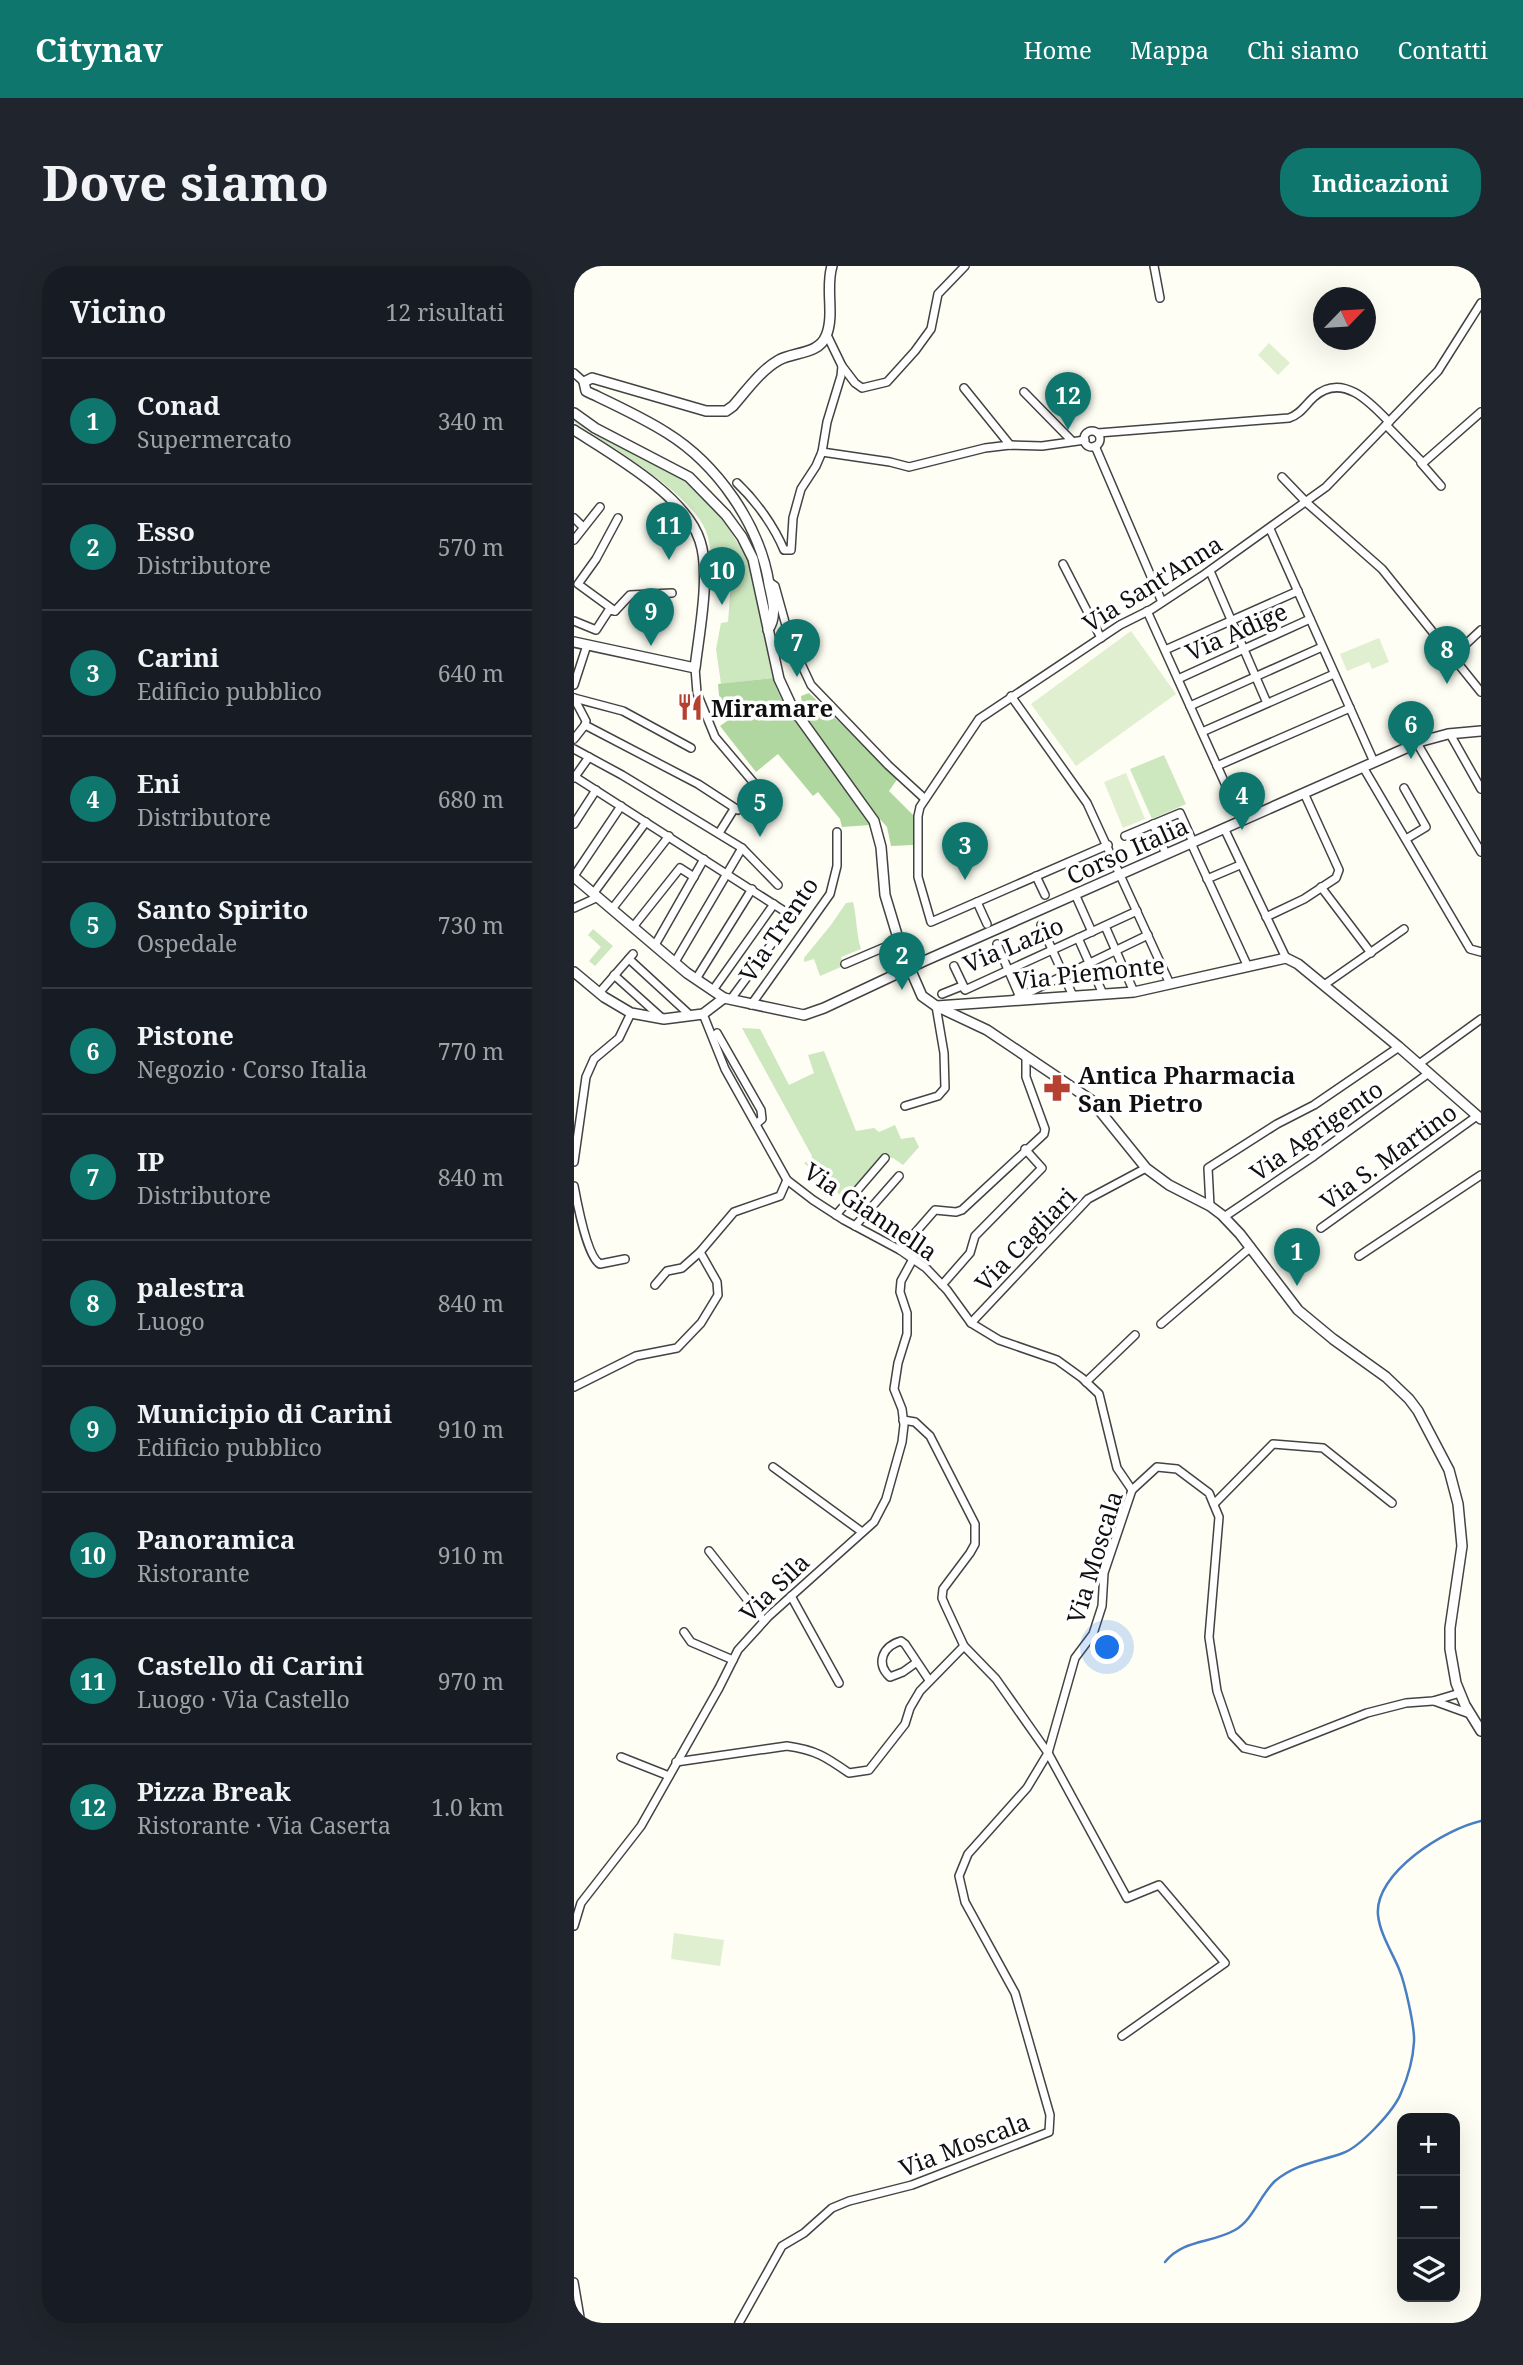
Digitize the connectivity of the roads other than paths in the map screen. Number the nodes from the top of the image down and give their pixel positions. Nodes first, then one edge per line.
1 (832, 266) edge
2 (965, 266) edge
3 (1154, 266) edge
4 (1160, 298) dead end
5 (1481, 303) edge
6 (827, 335) junction
7 (842, 366) junction
8 (574, 373) edge
9 (584, 382) junction
10 (964, 388) dead end
11 (1024, 392) dead end
12 (1481, 412) edge
13 (574, 413) edge
14 (1387, 424) junction
15 (574, 429) edge
16 (1100, 433) junction
17 (1085, 440) junction
18 (1072, 441) junction
19 (1010, 445) junction
20 (1095, 446) junction
21 (822, 452) junction
22 (1420, 462) junction
23 (1282, 477) dead end
24 (737, 483) dead end
25 (1441, 486) dead end
26 (1307, 503) junction
27 (600, 507) dead end
28 (574, 518) edge
29 (618, 519) dead end
30 (583, 527) junction
31 (1270, 530) junction
32 (574, 540) edge
33 (1063, 564) dead end
34 (1210, 571) junction
35 (769, 582) junction
36 (1298, 591) junction
37 (672, 593) dead end
38 (1162, 602) junction
39 (615, 611) junction
40 (1147, 611) junction
41 (1310, 619) junction
42 (574, 621) edge
43 (1231, 621) junction
44 (1481, 630) edge
45 (768, 631) junction
46 (1101, 638) junction
47 (574, 642) edge
48 (587, 645) junction
49 (1322, 646) junction
50 (1244, 649) junction
51 (1165, 650) junction
52 (1452, 657) junction
53 (695, 668) junction
54 (1335, 674) junction
55 (1255, 677) junction
56 (1178, 679) junction
57 (574, 685) edge
58 (1481, 692) edge
59 (1011, 696) junction
60 (575, 703) edge
61 (1267, 703) junction
62 (1190, 706) junction
63 (1350, 708) junction
64 (585, 725) junction
65 (1481, 731) edge
66 (1202, 732) junction
67 (1450, 734) junction
68 (574, 739) edge
69 (1417, 743) junction
70 (691, 748) dead end
71 (574, 749) edge
72 (589, 757) junction
73 (1374, 762) junction
74 (1217, 766) junction
75 (1363, 767) junction
76 (575, 777) edge
77 (1404, 788) dead end
78 (1481, 789) edge
79 (596, 790) junction
80 (1304, 793) junction
81 (925, 799) junction
82 (621, 806) junction
83 (736, 809) junction
84 (1242, 821) junction
85 (646, 822) junction
86 (574, 824) edge
87 (1153, 824) junction
88 (1224, 828) junction
89 (837, 832) dead end
90 (719, 833) junction
91 (669, 836) junction
92 (1125, 836) dead end
93 (1406, 839) junction
94 (1192, 842) junction
95 (1108, 845) junction
96 (742, 848) junction
97 (1481, 852) edge
98 (1166, 854) junction
99 (704, 859) junction
100 (1240, 865) junction
101 (727, 874) junction
102 (1120, 874) junction
103 (574, 876) edge
104 (1037, 876) junction
105 (694, 877) junction
106 (1208, 879) junction
107 (778, 885) dead end
108 (1321, 887) junction
109 (752, 889) junction
110 (1076, 894) junction
111 (596, 895) junction
112 (1045, 895) dead end
113 (977, 902) junction
114 (774, 904) junction
115 (574, 908) edge
116 (612, 909) junction
117 (1137, 911) junction
118 (1266, 917) junction
119 (987, 924) dead end
120 (1041, 925) dead end
121 (1105, 926) junction
122 (633, 927) junction
123 (1404, 929) dead end
124 (1092, 932) junction
125 (1148, 935) junction
126 (1078, 938) junction
127 (899, 940) junction
128 (997, 944) dead end
129 (655, 945) junction
130 (1052, 950) junction
131 (1116, 950) junction
132 (1481, 952) edge
133 (1371, 953) junction
134 (1286, 958) junction
135 (675, 961) junction
136 (1089, 963) junction
137 (845, 964) dead end
138 (954, 966) dead end
139 (1248, 967) junction
140 (909, 968) junction
141 (1009, 971) junction
142 (574, 972) edge
143 (1063, 974) junction
144 (614, 975) junction
145 (696, 979) junction
146 (1170, 984) junction
147 (1324, 985) junction
148 (964, 987) junction
149 (713, 990) junction
150 (1134, 992) junction
151 (599, 993) junction
152 (942, 994) dead end
153 (1103, 994) junction
154 (1073, 996) junction
155 (1016, 997) junction
156 (727, 999) junction
157 (751, 1005) junction
158 (936, 1006) junction
159 (631, 1013) junction
160 (702, 1014) junction
161 (691, 1016) junction
162 (664, 1019) junction
163 (1481, 1019) edge
164 (716, 1033) dead end
165 (1399, 1047) junction
166 (1026, 1056) junction
167 (1419, 1064) junction
168 (1429, 1073) junction
169 (905, 1106) dead end
170 (1479, 1115) edge
171 (756, 1124) junction
172 (1025, 1149) junction
173 (575, 1157) edge
174 (885, 1158) dead end
175 (1146, 1168) junction
176 (1481, 1175) edge
177 (899, 1176) dead end
178 (788, 1180) junction
179 (574, 1186) edge
180 (575, 1203) edge
181 (1210, 1206) junction
182 (836, 1215) junction
183 (1224, 1217) junction
184 (578, 1221) edge
185 (855, 1226) junction
186 (1321, 1228) dead end
187 (1251, 1247) junction
188 (900, 1250) junction
189 (700, 1252) junction
190 (1359, 1256) dead end
191 (625, 1259) dead end
192 (913, 1259) junction
193 (656, 1285) dead end
194 (942, 1285) junction
195 (971, 1323) junction
196 (1161, 1324) dead end
197 (1135, 1335) dead end
198 (1086, 1382) junction
199 (574, 1387) edge
200 (903, 1420) junction
201 (773, 1467) dead end
202 (1132, 1490) junction
203 (1392, 1503) dead end
204 (1213, 1504) junction
205 (862, 1532) junction
206 (709, 1550) dead end
207 (791, 1596) junction
208 (764, 1621) junction
209 (684, 1632) dead end
210 (964, 1646) junction
211 (733, 1660) junction
212 (917, 1662) junction
213 (929, 1680) junction
214 (839, 1683) dead end
215 (1460, 1692) junction
216 (1433, 1701) junction
217 (1470, 1714) junction
218 (1481, 1731) edge
219 (1048, 1753) junction
220 (621, 1757) dead end
221 (677, 1762) junction
222 (669, 1776) junction
223 (574, 1926) edge
224 (1122, 2036) dead end
225 (574, 2282) edge
226 (582, 2323) edge
227 (739, 2323) edge

1 - 6 street
2 - 7 street
3 - 4 street
5 - 14 street, Via Sant'Anna
6 - 7 street
6 - 9 street
7 - 21 street
8 - 9 street
9 - 35 street
10 - 19 street
11 - 18 street
12 - 22 street
13 - 45 street
14 - 16 street
14 - 22 street
14 - 26 street, Via Sant'Anna
15 - 53 street
16 - 17 street
16 - 20 street
17 - 18 street
17 - 20 street
18 - 19 street
19 - 21 street
20 - 38 street
21 - 24 street
22 - 25 street
23 - 26 street
26 - 31 street, Via Sant'Anna
26 - 52 street
27 - 30 street
28 - 30 street
29 - 39 street
30 - 32 street
31 - 34 street, Via Sant'Anna
31 - 36 street
33 - 46 street
34 - 38 street, Via Sant'Anna
34 - 43 street
35 - 45 street
35 - 81 street
36 - 41 street
36 - 43 street
37 - 39 street
38 - 40 street, Via Sant'Anna
39 - 42 street
40 - 46 street, Via Sant'Anna
40 - 51 street
41 - 49 street
41 - 50 street, Via Adige
43 - 50 street
43 - 51 street
44 - 52 street
45 - 127 street
46 - 59 street, Via Sant'Anna
47 - 48 street
48 - 53 street
48 - 57 street
49 - 54 street
49 - 55 street
50 - 55 street
50 - 56 street, Via Adige
51 - 56 street
52 - 58 street
53 - 83 street
54 - 61 street
54 - 63 street
55 - 61 street
55 - 62 street
56 - 62 street
59 - 81 street, Via Sant'Anna
59 - 95 street
60 - 64 street
60 - 70 street
61 - 66 street
62 - 66 street
63 - 73 street
63 - 74 street
64 - 68 street
64 - 83 street
65 - 67 street, Corso Italia
66 - 74 street
67 - 69 street, Corso Italia
67 - 78 street
69 - 73 street, Corso Italia
69 - 97 street
71 - 72 street
72 - 76 street
72 - 90 street
73 - 75 street, Corso Italia
74 - 84 street
75 - 80 street, Corso Italia
75 - 93 street
76 - 79 street
77 - 93 street
79 - 82 street
79 - 86 street
80 - 84 street, Corso Italia
80 - 108 street
81 - 113 street, Via Sant'Anna
82 - 85 street
82 - 103 street
83 - 90 street
84 - 88 street, Corso Italia
85 - 91 street
85 - 111 street
87 - 92 street
87 - 94 street
87 - 98 street
88 - 94 street, Corso Italia
88 - 100 street
89 - 157 street, Via Trento
90 - 96 street
91 - 99 street
91 - 116 street
93 - 132 street
94 - 98 street, Corso Italia
94 - 106 street
95 - 102 street
95 - 104 street
96 - 101 street
96 - 107 street
98 - 102 street, Corso Italia
99 - 101 street
99 - 105 street
100 - 106 street
100 - 118 street
101 - 109 street
101 - 135 street
102 - 110 street, Corso Italia
102 - 117 street
103 - 111 street, Corso Italia
104 - 112 street
104 - 113 street
105 - 122 street
105 - 129 street
106 - 139 street
108 - 118 street
108 - 133 street
109 - 114 street
109 - 145 street
110 - 124 street
110 - 140 street, Corso Italia
111 - 115 street
111 - 116 street, Corso Italia
113 - 119 street
114 - 149 street
114 - 156 street
116 - 122 street, Corso Italia
117 - 121 street, Via Lazio
117 - 125 street
118 - 134 street
120 - 130 street
121 - 124 street, Via Lazio
121 - 131 street
122 - 129 street, Corso Italia
123 - 133 street
124 - 126 street, Via Lazio
125 - 131 street
125 - 146 street
126 - 130 street, Via Lazio
126 - 136 street
127 - 137 street
127 - 140 street
128 - 141 street
129 - 135 street, Corso Italia
130 - 141 street, Via Lazio
130 - 143 street
131 - 136 street
131 - 150 street
133 - 147 street
134 - 139 street, Via Piemonte
134 - 147 street
135 - 145 street, Corso Italia
136 - 143 street
136 - 153 street
138 - 148 street
139 - 146 street, Via Piemonte
140 - 157 street, Corso Italia
140 - 158 street
141 - 148 street, Via Lazio
141 - 155 street
142 - 151 street
143 - 154 street
143 - 155 street
144 - 151 street
144 - 161 street
144 - 162 street
145 - 149 street, Corso Italia
146 - 150 street, Via Piemonte
147 - 165 street
148 - 152 street, Via Lazio
149 - 156 street, Corso Italia
150 - 153 street, Via Piemonte
151 - 159 street
153 - 154 street, Via Piemonte
154 - 155 street, Via Piemonte
155 - 158 street, Via Piemonte
156 - 157 street, Corso Italia
156 - 160 street
158 - 166 street
158 - 169 street
159 - 162 street
159 - 173 street
160 - 161 street
160 - 171 street, Via Giannella
161 - 162 street
163 - 167 street
164 - 171 street
165 - 167 street
165 - 181 street
166 - 172 street
166 - 175 street
167 - 168 street
168 - 170 street
168 - 183 street, Via Agrigento
170 - 186 street, Via S. Martino
171 - 178 street, Via Giannella
172 - 188 street
172 - 194 street
174 - 182 street
175 - 181 street
175 - 195 street, Via Cagliari
176 - 190 street
177 - 185 street
178 - 182 street, Via Giannella
178 - 189 street
179 - 180 street
180 - 184 street
181 - 183 street
182 - 185 street, Via Giannella
183 - 187 street
184 - 191 street
185 - 188 street, Via Giannella
187 - 196 street
187 - 215 street
188 - 192 street, Via Giannella
189 - 193 street
189 - 199 street
192 - 194 street, Via Giannella
192 - 200 street, Via Sila
194 - 195 street, Via Giannella
195 - 198 street, Via Giannella
197 - 198 street
198 - 202 street, Via Giannella
200 - 205 street, Via Sila
200 - 210 street
201 - 205 street
202 - 204 street, Via Moscala
202 - 219 street, Via Moscala
203 - 204 street
204 - 216 street
205 - 207 street, Via Sila
206 - 208 street
207 - 208 street, Via Sila
207 - 214 street
208 - 211 street, Via Sila
209 - 211 street
210 - 213 street
210 - 219 street
211 - 221 street, Via Sila
212 - 212 street
212 - 213 street
213 - 221 street
215 - 216 street
215 - 217 street
216 - 217 street
217 - 218 street
219 - 224 street
219 - 227 street, Via Moscala
220 - 222 street
221 - 222 street, Via Sila
222 - 223 street, Via Sila
225 - 226 street

